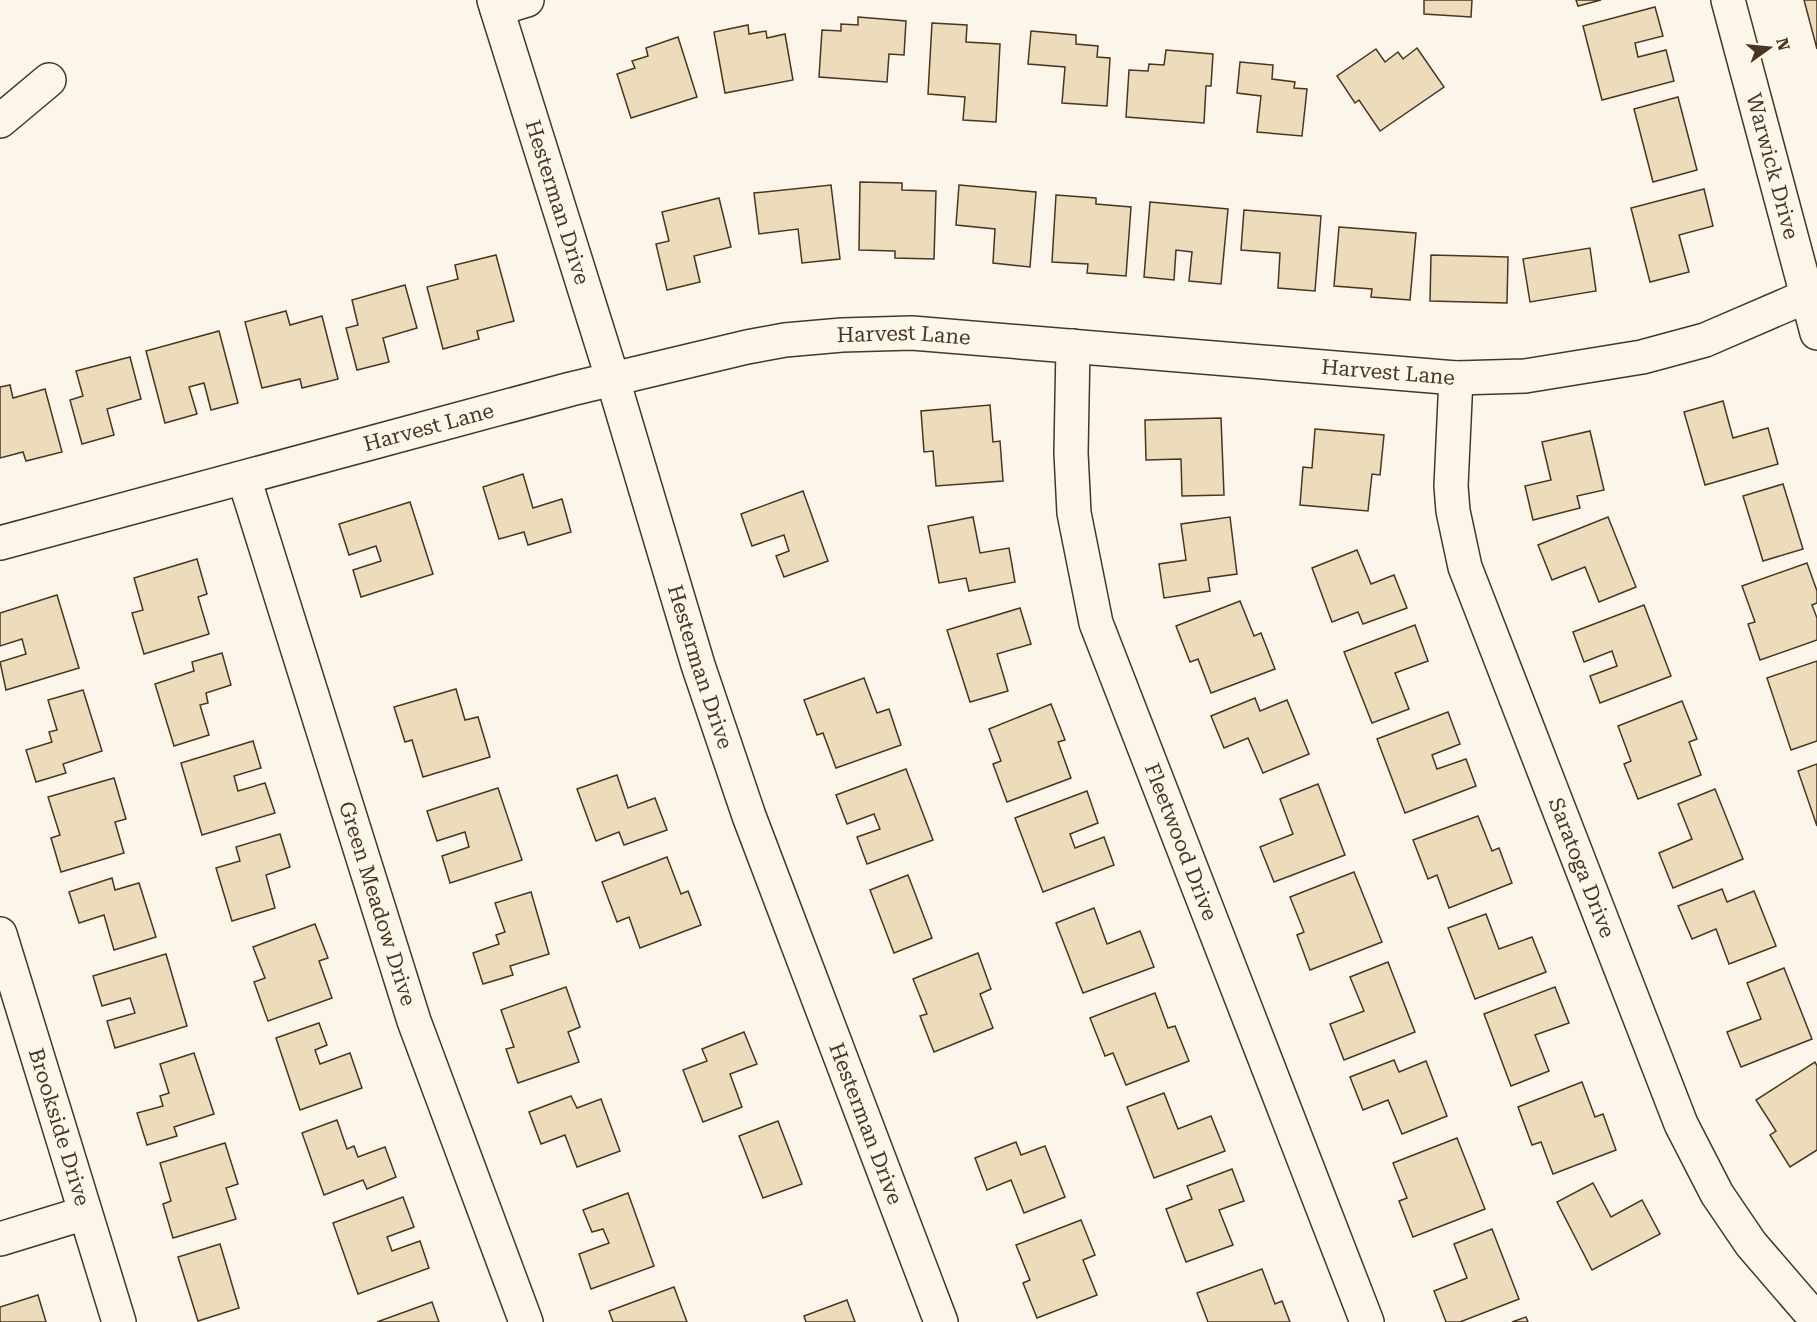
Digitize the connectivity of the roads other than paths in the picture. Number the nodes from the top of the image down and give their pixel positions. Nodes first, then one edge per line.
1 (528, 0) edge
2 (1728, 0) edge
3 (495, 4) edge
4 (49, 80) dead end
5 (0, 121) edge
6 (1812, 293) edge
7 (1817, 333) edge
8 (1073, 346) junction
9 (1456, 378) junction
10 (613, 380) junction
11 (244, 478) junction
12 (0, 543) edge
13 (0, 934) edge
14 (85, 1213) junction
15 (0, 1239) edge
16 (1817, 1318) edge
17 (118, 1322) edge
18 (526, 1322) edge
19 (941, 1322) edge
20 (1367, 1322) edge

1 - 3 street
2 - 6 street, Warwick Drive
3 - 10 street, Hesterman Drive
4 - 5 street
6 - 7 street, Warwick Drive
6 - 9 street, Harvest Lane
8 - 9 street, Harvest Lane
8 - 10 street, Harvest Lane
8 - 20 street, Fleetwood Drive
9 - 16 street, Saratoga Drive
10 - 11 street, Harvest Lane
10 - 19 street, Hesterman Drive
11 - 12 street, Harvest Lane
11 - 18 street, Green Meadow Drive
13 - 14 street, Brookside Drive
14 - 15 street
14 - 17 street, Brookside Drive

